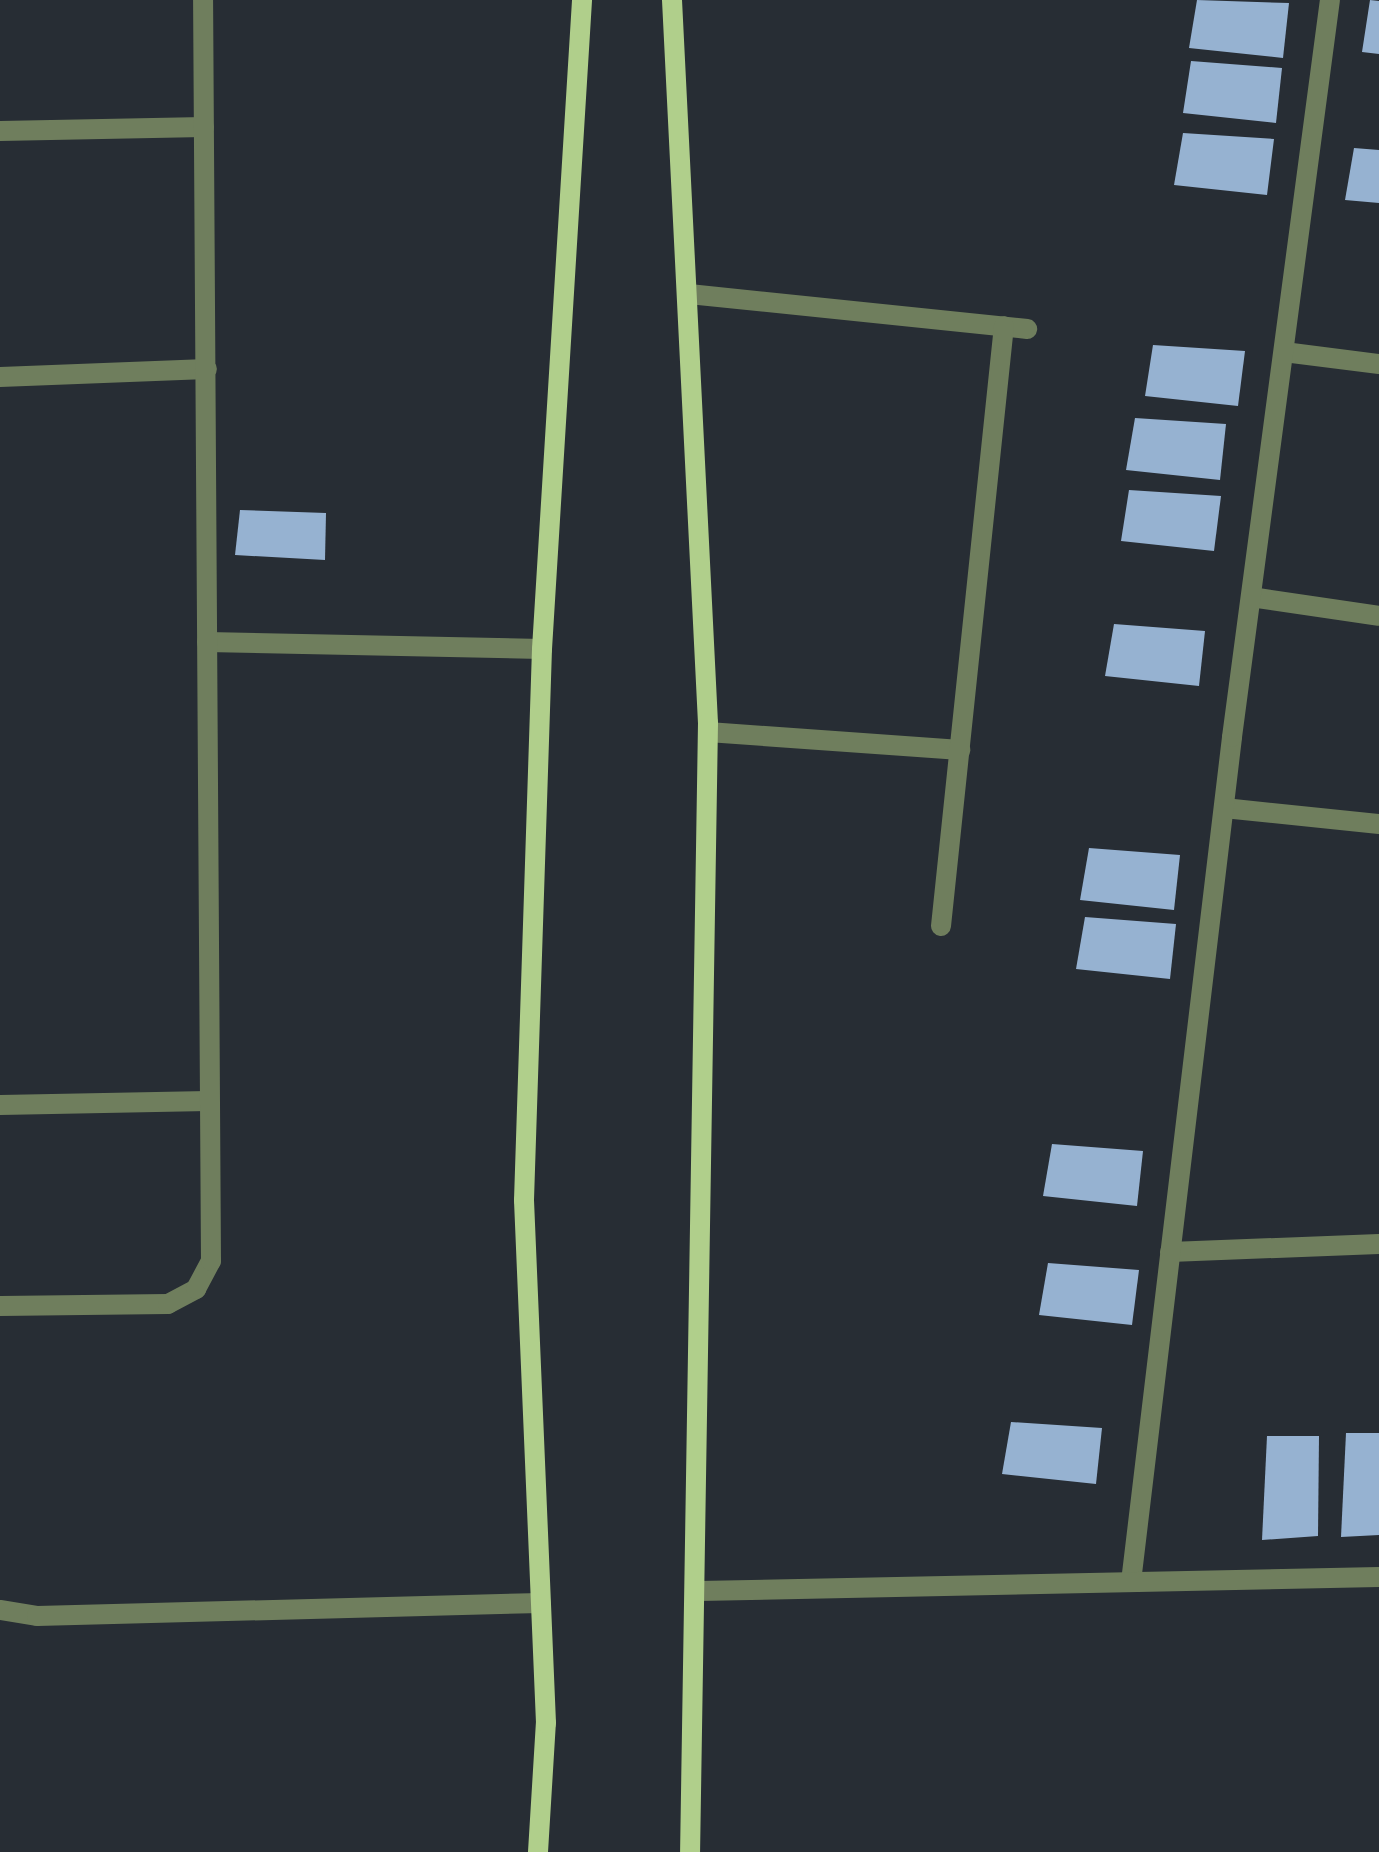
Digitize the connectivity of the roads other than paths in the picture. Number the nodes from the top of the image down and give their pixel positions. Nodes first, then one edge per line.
1 (203, 0) edge
2 (582, 0) edge
3 (672, 0) edge
4 (1330, 0) edge
5 (204, 127) junction
6 (0, 131) edge
7 (689, 294) junction
8 (1004, 326) junction
9 (1027, 329) dead end
10 (1284, 352) junction
11 (1379, 364) edge
12 (207, 369) junction
13 (0, 377) edge
14 (1251, 597) junction
15 (1379, 616) edge
16 (207, 642) junction
17 (542, 649) junction
18 (708, 732) junction
19 (960, 750) junction
20 (1224, 808) junction
21 (1379, 824) edge
22 (941, 926) dead end
23 (208, 1101) junction
24 (0, 1105) edge
25 (1379, 1244) edge
26 (1170, 1252) junction
27 (0, 1306) edge
28 (1379, 1577) edge
29 (1131, 1582) junction
30 (699, 1591) junction
31 (541, 1603) junction
32 (0, 1610) edge
33 (538, 1852) edge
34 (690, 1852) edge

1 - 5 street
2 - 17 main road
3 - 7 main road
4 - 10 street
5 - 6 street
5 - 12 street
7 - 8 street
7 - 18 main road
8 - 9 street
8 - 19 street
10 - 11 street
10 - 14 street
12 - 13 street
12 - 16 street
14 - 15 street
14 - 20 street
16 - 17 street
16 - 23 street
17 - 31 main road
18 - 19 street
18 - 30 main road
19 - 22 street
20 - 21 street
20 - 26 street
23 - 24 street
23 - 27 street
25 - 26 street
26 - 29 street
28 - 29 street
29 - 30 street
30 - 34 main road
31 - 32 street
31 - 33 main road

